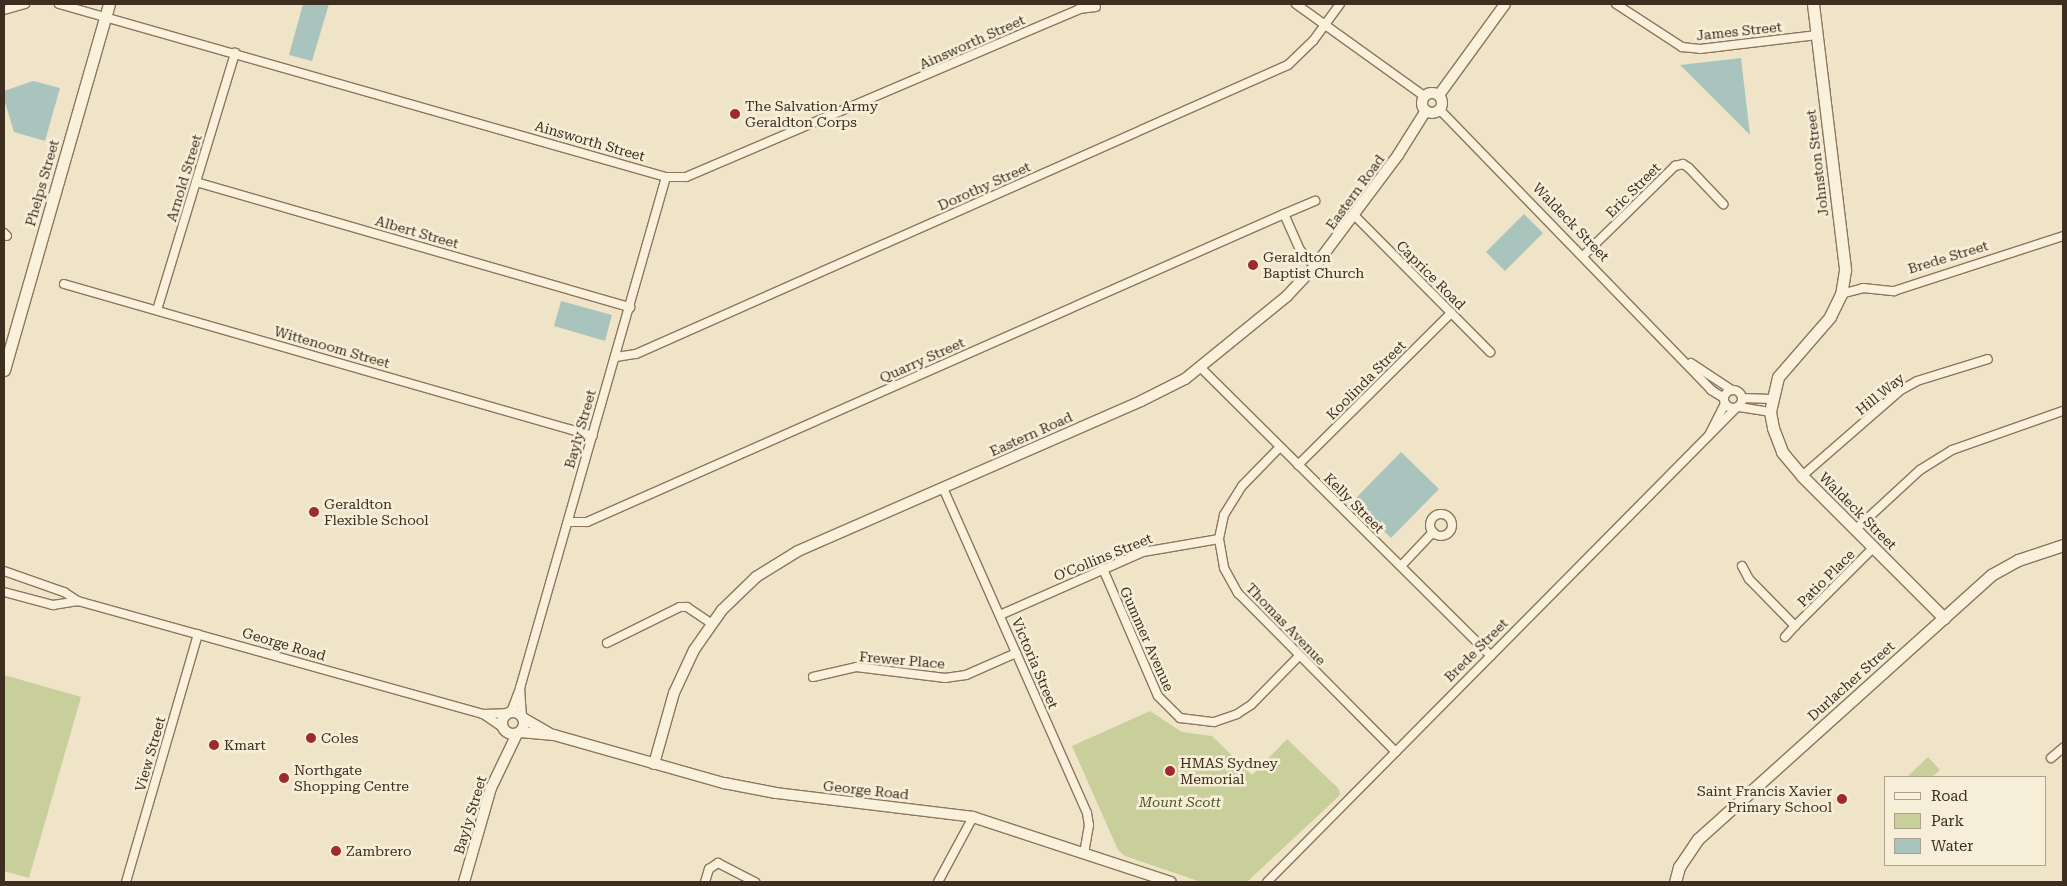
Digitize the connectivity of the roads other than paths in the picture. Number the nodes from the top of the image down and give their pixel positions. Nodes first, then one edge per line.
1 (24, 4) edge
2 (58, 4) edge
3 (109, 4) edge
4 (1296, 4) edge
5 (1340, 4) edge
6 (1505, 4) edge
7 (1616, 4) edge
8 (1813, 4) edge
9 (1096, 6) dead end
10 (4, 10) edge
11 (106, 16) junction
12 (1326, 25) junction
13 (1817, 35) junction
14 (235, 53) junction
15 (1439, 95) junction
16 (1424, 96) junction
17 (1440, 110) junction
18 (1426, 112) junction
19 (666, 177) junction
20 (196, 182) junction
21 (1315, 201) dead end
22 (1723, 204) dead end
23 (1284, 214) junction
24 (1355, 216) junction
25 (2063, 236) edge
26 (1583, 256) junction
27 (1316, 266) junction
28 (64, 284) dead end
29 (1841, 294) junction
30 (630, 307) junction
31 (158, 310) junction
32 (1451, 314) junction
33 (1490, 352) dead end
34 (1681, 356) junction
35 (616, 357) junction
36 (1988, 359) dead end
37 (1200, 367) junction
38 (4, 370) edge
39 (1732, 390) junction
40 (1742, 398) junction
41 (1772, 399) junction
42 (1724, 401) junction
43 (1738, 407) junction
44 (2063, 411) edge
45 (1770, 412) junction
46 (593, 436) junction
47 (1706, 439) junction
48 (1280, 447) junction
49 (1298, 465) junction
50 (1802, 476) junction
51 (943, 488) junction
52 (568, 522) junction
53 (1856, 529) junction
54 (1433, 532) dead end
55 (1219, 538) junction
56 (2063, 545) edge
57 (1874, 548) junction
58 (1400, 566) junction
59 (1742, 566) dead end
60 (1102, 569) junction
61 (4, 571) edge
62 (4, 592) edge
63 (78, 601) junction
64 (1000, 614) junction
65 (1944, 618) junction
66 (711, 623) junction
67 (1795, 626) junction
68 (198, 634) junction
69 (1785, 637) dead end
70 (607, 643) dead end
71 (1016, 653) junction
72 (1299, 656) junction
73 (1491, 656) junction
74 (813, 677) dead end
75 (520, 688) junction
76 (509, 713) junction
77 (483, 714) junction
78 (523, 718) junction
79 (503, 728) junction
80 (518, 733) junction
81 (554, 735) junction
82 (2063, 748) edge
83 (1396, 752) junction
84 (503, 757) junction
85 (2051, 758) dead end
86 (654, 764) junction
87 (973, 816) junction
88 (1084, 852) junction
89 (1679, 867) junction
90 (126, 882) edge
91 (464, 882) edge
92 (705, 882) edge
93 (755, 882) edge
94 (938, 882) edge
95 (1171, 882) edge
96 (1267, 882) edge
97 (1664, 882) edge
98 (1675, 882) edge

1 - 10 street
2 - 11 street, Ainsworth Street
3 - 11 main road, Phelps Street
4 - 12 street
5 - 12 street, Dorothy Street
6 - 15 street
7 - 13 street, James Street
8 - 13 main road, Johnston Street
9 - 19 street, Ainsworth Street
11 - 14 street, Ainsworth Street
11 - 38 main road, Phelps Street
12 - 16 street
12 - 35 street, Dorothy Street
13 - 29 main road, Johnston Street
14 - 19 street, Ainsworth Street
14 - 20 street, Arnold Street
15 - 16 street
15 - 17 street
16 - 18 street
17 - 18 street
17 - 26 street, Waldeck Street
18 - 24 street, Eastern Road
19 - 30 street, Bayly Street
20 - 30 street, Albert Street
20 - 31 street, Arnold Street
21 - 23 street, Quarry Street
22 - 26 street, Eric Street
23 - 27 street
23 - 52 street, Quarry Street
24 - 27 street, Eastern Road
24 - 32 street, Caprice Road
25 - 29 street, Brede Street
26 - 34 street, Waldeck Street
27 - 37 street, Eastern Road
28 - 31 street, Wittenoom Street
29 - 41 main road, Johnston Street
30 - 35 street, Bayly Street
31 - 46 street, Wittenoom Street
32 - 33 street, Caprice Road
32 - 49 street, Koolinda Street
34 - 39 street, Waldeck Street
34 - 42 street, Waldeck Street
35 - 46 street, Bayly Street
36 - 50 street, Hill Way
37 - 48 street, Kelly Street
37 - 51 street, Eastern Road
39 - 40 street, Waldeck Street
39 - 42 street, Brede Street
40 - 41 street
40 - 43 street
41 - 45 main road
42 - 43 street
42 - 47 street, Brede Street
43 - 45 street
43 - 47 street, Brede Street
44 - 53 street
45 - 50 main road, Waldeck Street
46 - 52 street, Bayly Street
47 - 73 street, Brede Street
48 - 49 street, Kelly Street
48 - 55 street, Thomas Avenue
49 - 58 street, Kelly Street
50 - 53 main road, Waldeck Street
51 - 64 street, Victoria Street
51 - 66 street, Eastern Road
52 - 75 street, Bayly Street
53 - 57 main road, Waldeck Street
54 - 58 street
55 - 60 street, O'Collins Street
55 - 72 street, Thomas Avenue
56 - 65 main road, Durlacher Street
57 - 65 main road, Waldeck Street
57 - 67 street, Patio Place
58 - 73 street, Kelly Street
59 - 67 street, Patio Place
60 - 64 street, O'Collins Street
60 - 72 street, Gummer Avenue
61 - 63 street, George Road
62 - 63 street, George Road
63 - 68 street, George Road
64 - 71 street, Victoria Street
65 - 89 main road, Durlacher Street
66 - 70 street
66 - 86 street, Eastern Road
67 - 69 street, Patio Place
68 - 77 street, George Road
68 - 90 street, View Street
71 - 74 street, Frewer Place
71 - 88 street, Victoria Street
72 - 83 street, Thomas Avenue
73 - 83 street, Brede Street
75 - 76 street, Bayly Street
75 - 78 street, Bayly Street
76 - 77 street, George Road
76 - 78 street, George Road
76 - 79 street, Bayly Street
77 - 79 street, George Road
78 - 80 street, Bayly Street
78 - 81 street, George Road
79 - 80 street, George Road
79 - 84 street, Bayly Street
80 - 81 street, George Road
80 - 84 street, Bayly Street
81 - 86 street, George Road
82 - 85 street
83 - 96 street, Brede Street
84 - 91 street, Bayly Street
86 - 87 street, George Road
87 - 88 street, George Road
87 - 94 street
88 - 95 street, George Road
89 - 97 main road, Durlacher Street
89 - 98 main road, Durlacher Street
92 - 93 street

